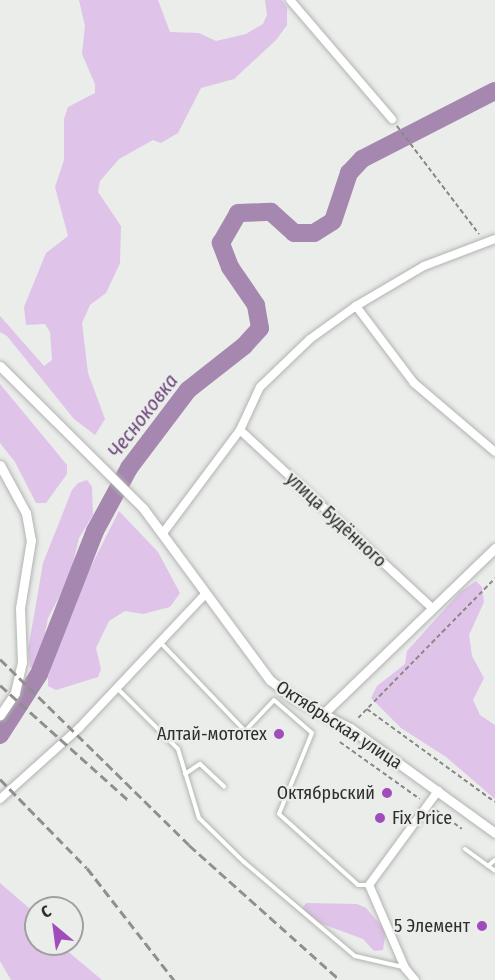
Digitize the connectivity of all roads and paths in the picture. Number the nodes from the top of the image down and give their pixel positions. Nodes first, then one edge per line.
1 (290, 0) edge
2 (392, 119) joint
3 (493, 243) edge
4 (356, 306) junction
5 (0, 366) edge
6 (240, 430) junction
7 (495, 452) edge
8 (0, 465) edge
9 (162, 533) junction
10 (495, 548) edge
11 (495, 578) edge
12 (206, 593) junction
13 (433, 609) junction
14 (160, 642) junction
15 (117, 688) junction
16 (366, 709) junction
17 (323, 714) junction
18 (0, 715) edge
19 (358, 718) dead end
20 (340, 742) dead end
21 (185, 774) junction
22 (224, 786) dead end
23 (438, 791) junction
24 (0, 800) edge
25 (495, 802) edge
26 (428, 804) junction
27 (462, 828) dead end
28 (495, 833) edge
29 (465, 849) dead end
30 (495, 860) edge
31 (488, 866) junction
32 (495, 871) edge
33 (369, 885) junction
34 (405, 968) junction
35 (415, 980) edge

1 - 2 street
2 - 3 path
3 - 4 street
4 - 6 street
4 - 7 street
5 - 9 street, Октябрьская улица
6 - 9 street
6 - 13 street, улица Будённого
8 - 18 street
9 - 12 street, Октябрьская улица
10 - 13 street
11 - 16 path
12 - 14 street
12 - 17 street, Октябрьская улица
13 - 17 street
14 - 15 street
14 - 33 lane
15 - 21 lane
15 - 24 street
16 - 19 path
16 - 25 path
17 - 23 street, Октябрьская улица
20 - 26 path
21 - 22 lane
21 - 34 lane
23 - 26 street
23 - 28 street, Октябрьская улица
26 - 27 path
26 - 33 street
29 - 31 lane
30 - 31 lane
31 - 32 lane
33 - 34 street
34 - 35 street

